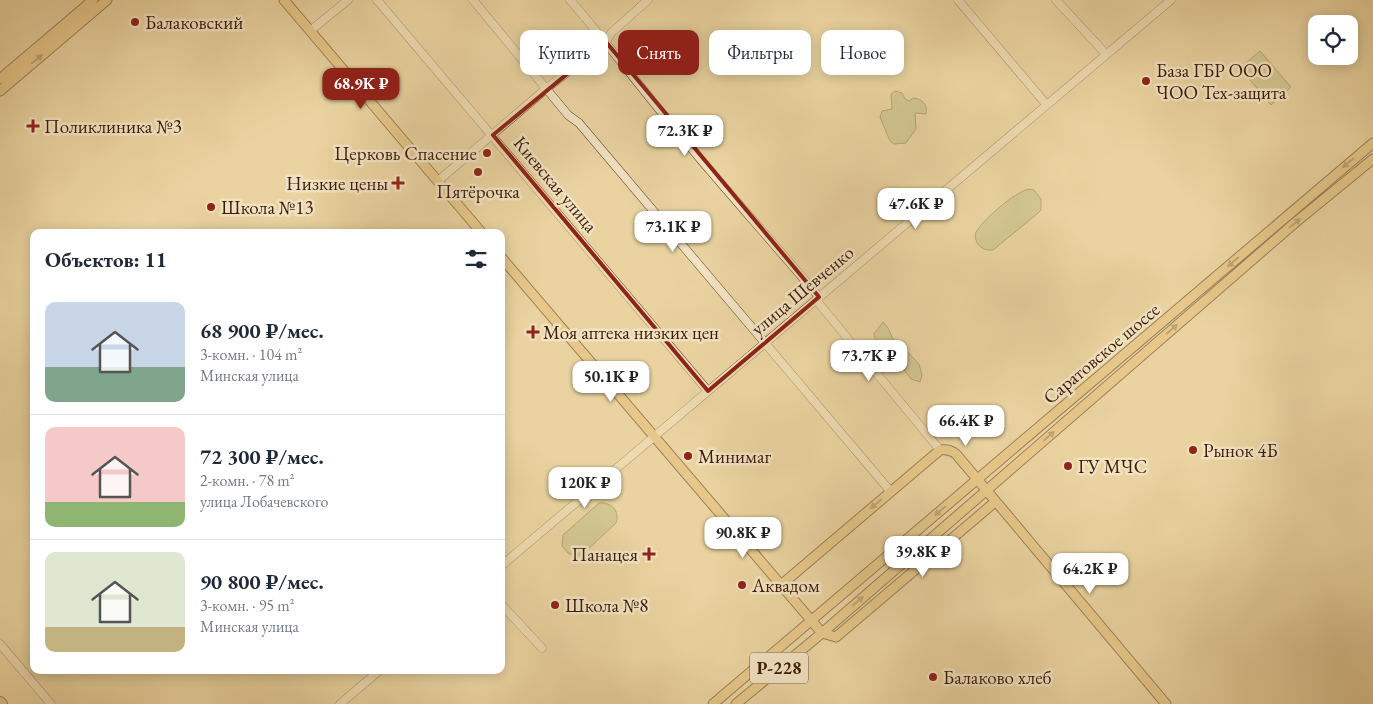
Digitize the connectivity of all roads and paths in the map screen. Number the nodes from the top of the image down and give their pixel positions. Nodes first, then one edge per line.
1 (93, 0) edge
2 (107, 0) edge
3 (284, 0) edge
4 (348, 0) edge
5 (378, 0) edge
6 (473, 0) edge
7 (570, 0) edge
8 (648, 0) edge
9 (958, 0) edge
10 (1056, 0) edge
11 (1171, 0) edge
12 (1160, 3) edge
13 (596, 30) edge
14 (310, 31) junction
15 (608, 33) edge
16 (611, 33) junction
17 (608, 38) edge
18 (608, 45) edge
19 (1106, 54) junction
20 (564, 75) edge
21 (0, 79) edge
22 (547, 88) junction
23 (0, 91) edge
24 (1046, 104) junction
25 (493, 135) junction
26 (1373, 143) edge
27 (1373, 159) edge
28 (438, 181) junction
29 (478, 229) edge
30 (505, 262) edge
31 (818, 298) junction
32 (764, 344) junction
33 (708, 390) junction
34 (655, 435) junction
35 (940, 450) junction
36 (977, 480) junction
37 (986, 490) junction
38 (891, 492) junction
39 (995, 502) junction
40 (505, 563) edge
41 (781, 585) junction
42 (505, 608) edge
43 (811, 621) junction
44 (822, 633) junction
45 (0, 644) edge
46 (542, 648) dead end
47 (375, 674) edge
48 (51, 704) edge
49 (340, 704) edge
50 (713, 704) edge
51 (736, 704) edge
52 (1166, 704) edge

1 - 21 main road
23 -> 2 main road
3 - 14 main road
4 - 14 street
5 - 25 street, Киевская улица
6 - 22 street
7 - 13 street
8 - 16 street
9 - 24 street
10 - 19 street
11 - 12 street, улица Шевченко
12 - 19 street, улица Шевченко
14 - 28 main road
15 - 16 street
16 - 17 street
18 - 31 street
19 - 24 street, улица Шевченко
20 - 22 street
22 - 25 street
22 - 32 street
24 - 31 street, улица Шевченко
25 - 28 street
25 - 33 street, Киевская улица
26 -> 36 main road, Саратовское шоссе
37 -> 27 main road, Саратовское шоссе
28 - 29 main road
30 - 34 main road
31 - 32 street, улица Шевченко
31 - 35 street
32 - 33 street, улица Шевченко
32 - 38 street
33 - 34 street, улица Шевченко
34 - 40 street, улица Шевченко
34 - 41 main road
35 - 36 main road
35 - 38 main road
36 - 37 main road
36 -> 43 main road, Саратовское шоссе
37 - 39 main road
44 -> 37 main road, Саратовское шоссе
38 -> 41 main road
39 - 44 main road
39 - 52 main road
41 - 43 main road
42 - 46 street
43 - 44 main road
43 - 50 main road, Саратовское шоссе
44 - 51 main road, Саратовское шоссе / Р-228
45 - 48 street
47 - 49 street

